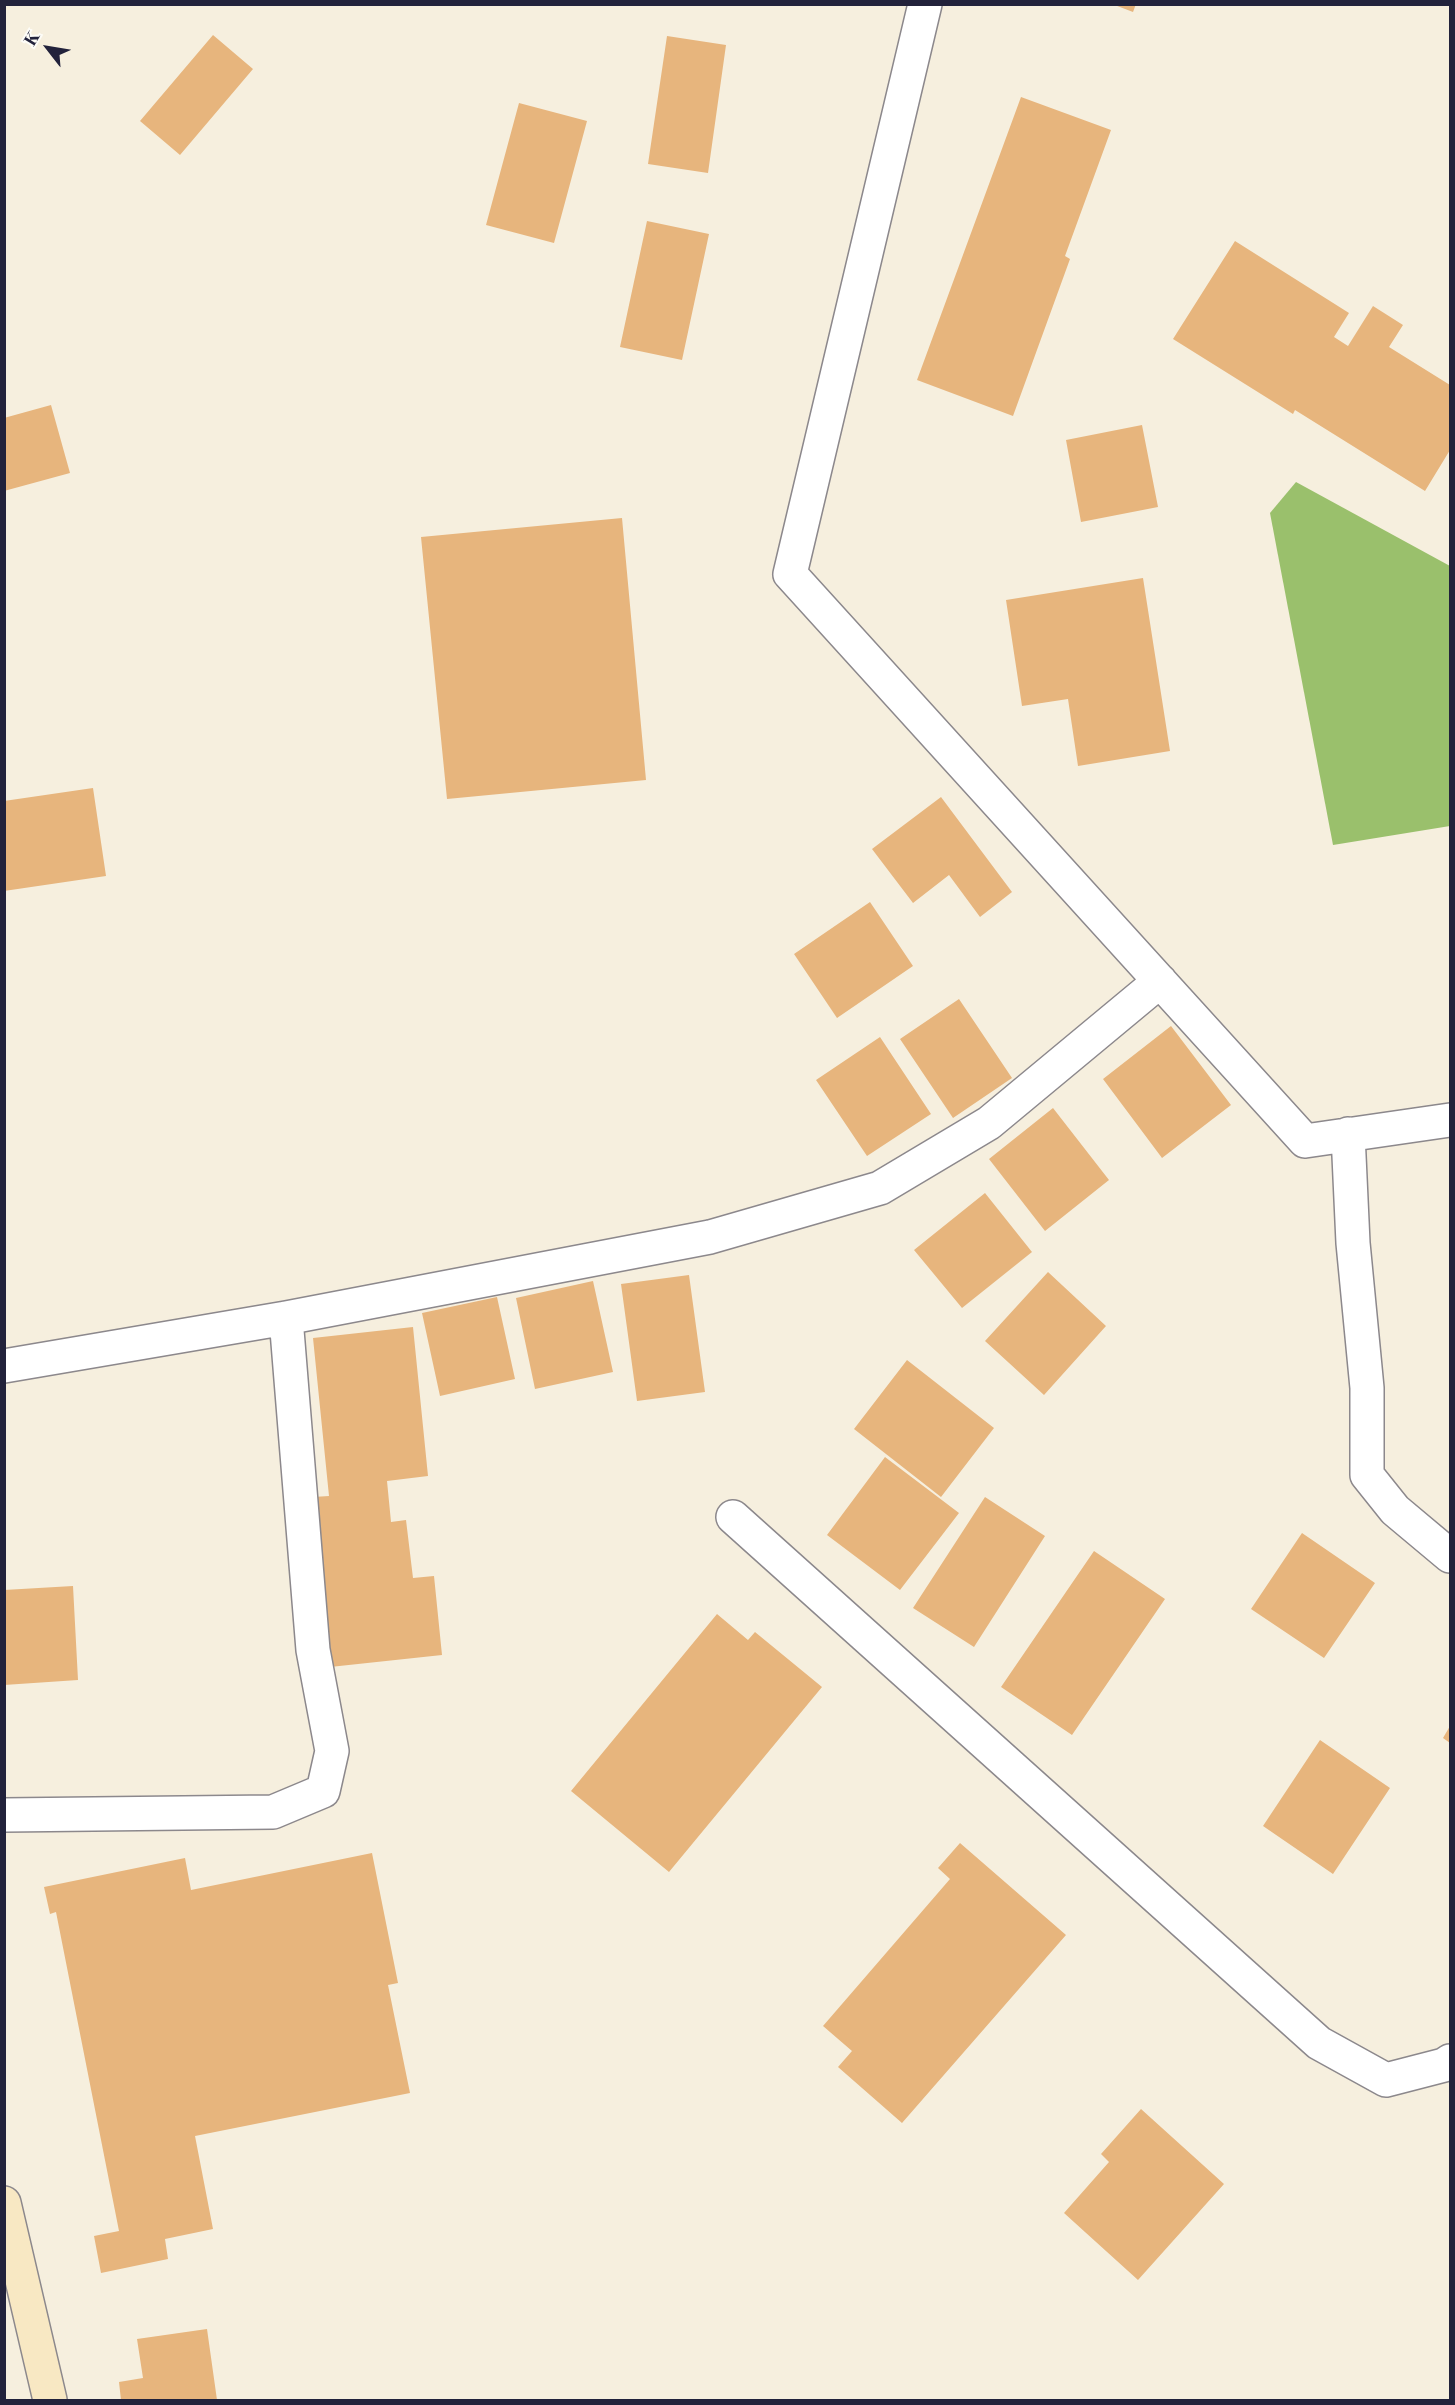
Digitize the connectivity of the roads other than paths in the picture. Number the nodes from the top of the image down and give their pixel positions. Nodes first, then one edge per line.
1 (925, 4) edge
2 (1160, 981) junction
3 (1450, 1120) edge
4 (1348, 1134) junction
5 (286, 1318) junction
6 (4, 1366) edge
7 (733, 1517) dead end
8 (1450, 1556) edge
9 (4, 1815) edge
10 (1450, 2061) edge
11 (4, 2203) edge
12 (50, 2400) edge

1 - 2 street
2 - 4 street
2 - 5 street
3 - 4 street
4 - 8 street
5 - 6 street
5 - 9 street
7 - 10 street
11 - 12 main road

